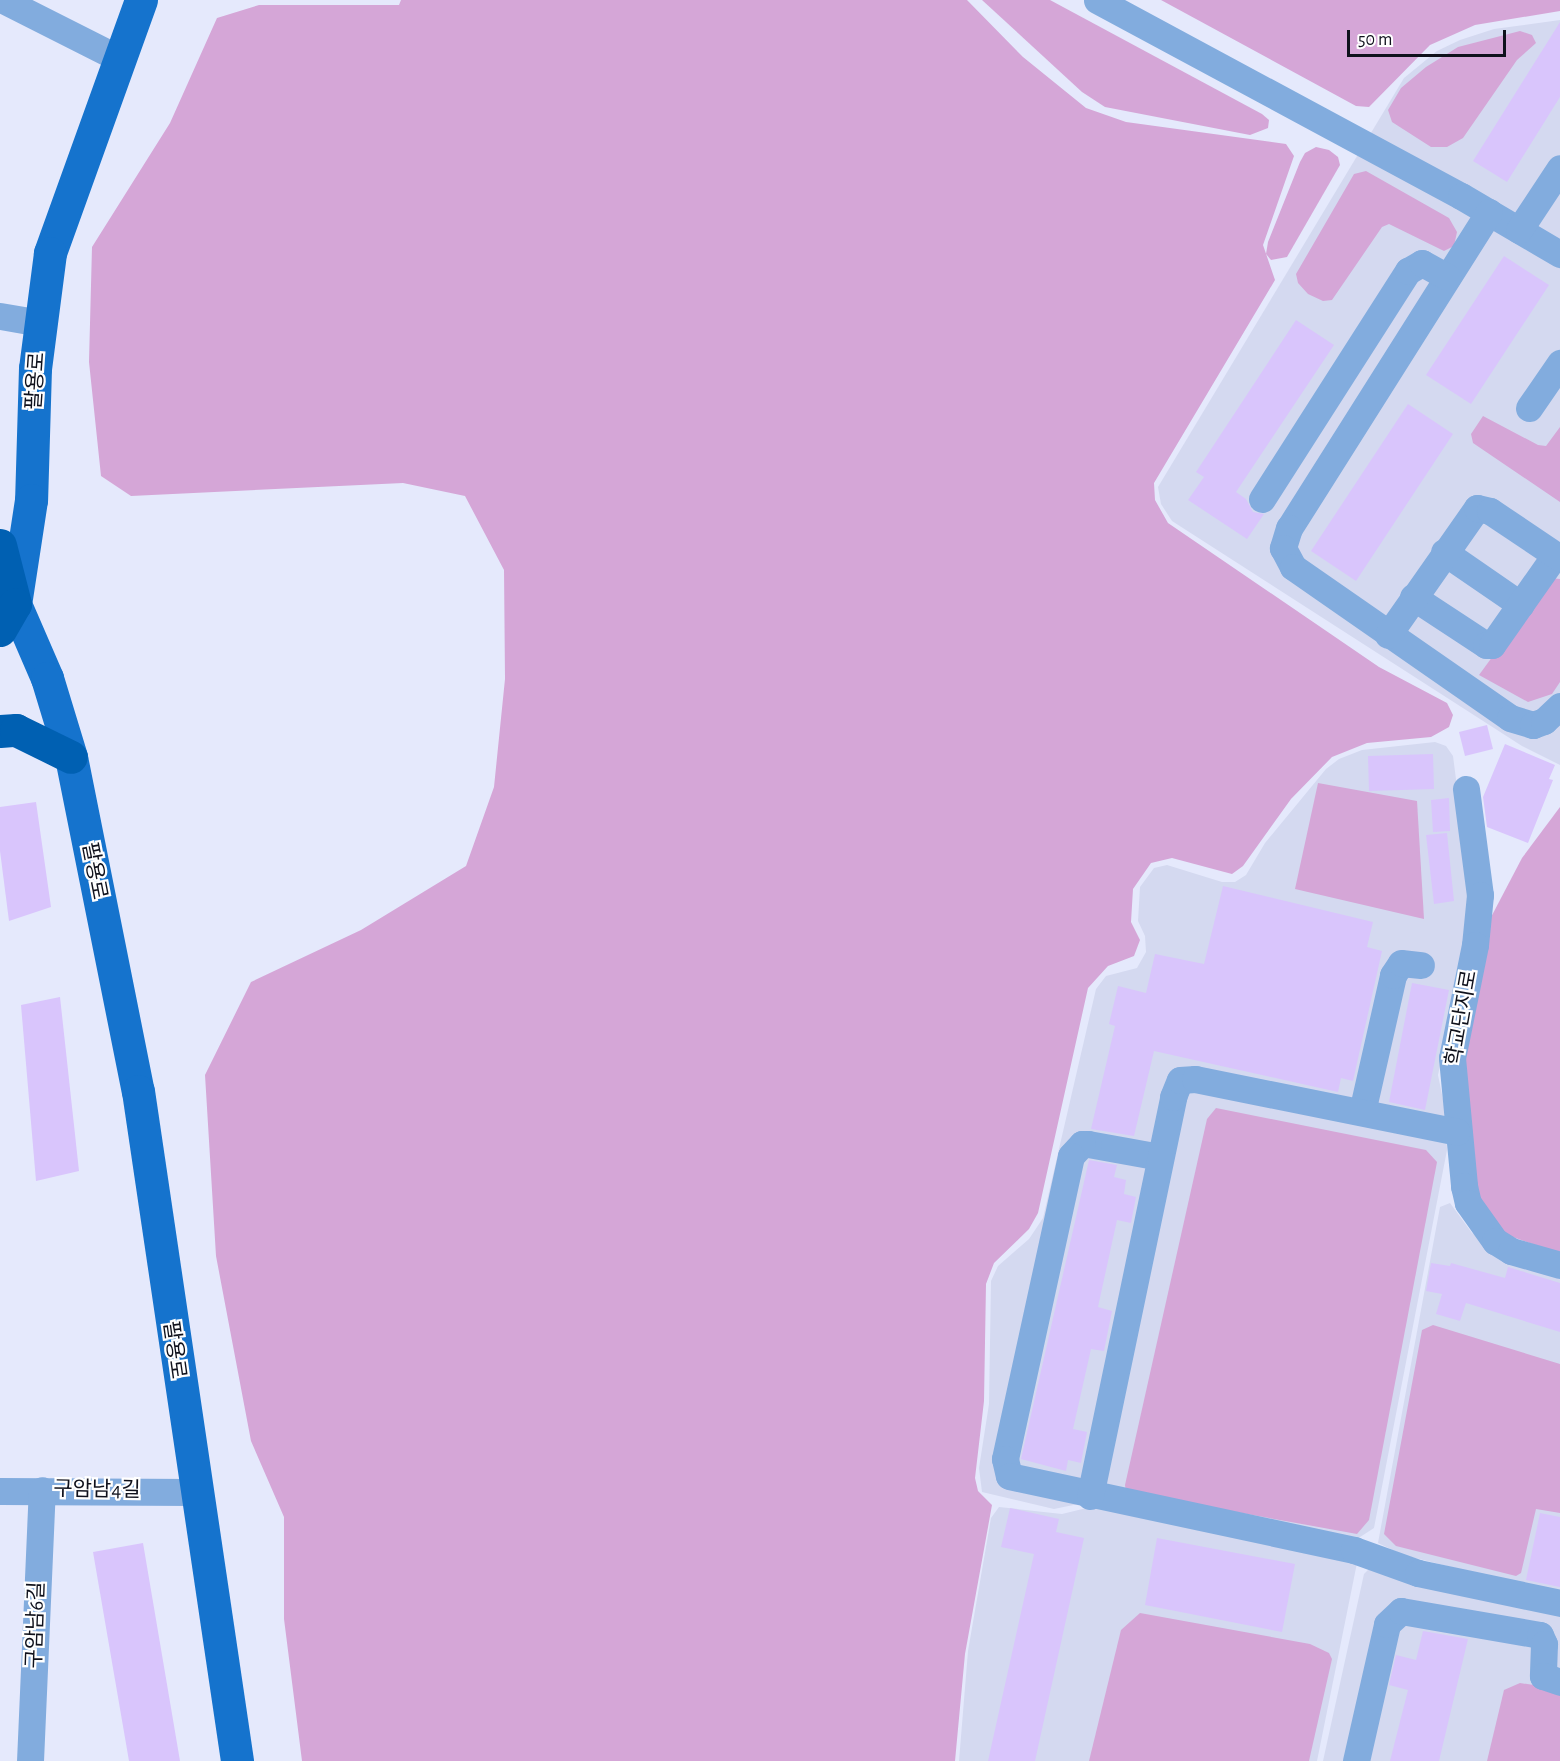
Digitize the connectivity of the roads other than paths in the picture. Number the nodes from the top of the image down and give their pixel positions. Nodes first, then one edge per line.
1 (3, 0) edge
2 (141, 0) edge
3 (1097, 0) edge
4 (120, 59) junction
5 (1560, 168) edge
6 (1489, 212) junction
7 (1519, 230) junction
8 (1560, 254) edge
9 (1447, 277) junction
10 (0, 316) edge
11 (41, 324) junction
12 (1560, 363) edge
13 (1529, 408) dead end
14 (1262, 499) dead end
15 (0, 544) edge
16 (1444, 552) junction
17 (1557, 556) edge
18 (1413, 597) junction
19 (1521, 605) junction
20 (5, 608) edge
21 (1388, 635) junction
22 (1560, 706) edge
23 (0, 731) edge
24 (71, 757) junction
25 (1466, 789) dead end
26 (1421, 965) dead end
27 (1362, 1112) junction
28 (1457, 1132) junction
29 (1160, 1157) junction
30 (1560, 1265) edge
31 (42, 1490) junction
32 (0, 1491) edge
33 (194, 1492) junction
34 (1090, 1496) junction
35 (1560, 1603) edge
36 (1560, 1682) edge
37 (30, 1761) edge
38 (237, 1761) edge
39 (1356, 1761) edge

1 - 4 street
2 - 4 main road, 팔용로
3 - 6 street
4 - 11 main road, 팔용로
5 - 7 street
6 - 7 street
6 - 9 street
7 - 8 street
9 - 14 street
9 - 21 street
10 - 11 street
11 - 20 main road, 팔용로
12 - 13 street
15 - 20 highway
16 - 17 street
16 - 18 street
16 - 19 street
17 - 19 street
18 - 19 street
18 - 21 street
20 - 24 main road, 팔용로
21 - 22 street
23 - 24 highway
24 - 33 main road, 팔용로
25 - 28 street, 학교단지로
26 - 27 street
27 - 28 street
27 - 29 street
28 - 30 street, 학교단지로
29 - 34 street
29 - 34 street
31 - 32 street, 구암남4길
31 - 33 street, 구암남4길
31 - 37 street, 구암남6길
33 - 38 main road, 팔용로
34 - 35 street
36 - 39 street

